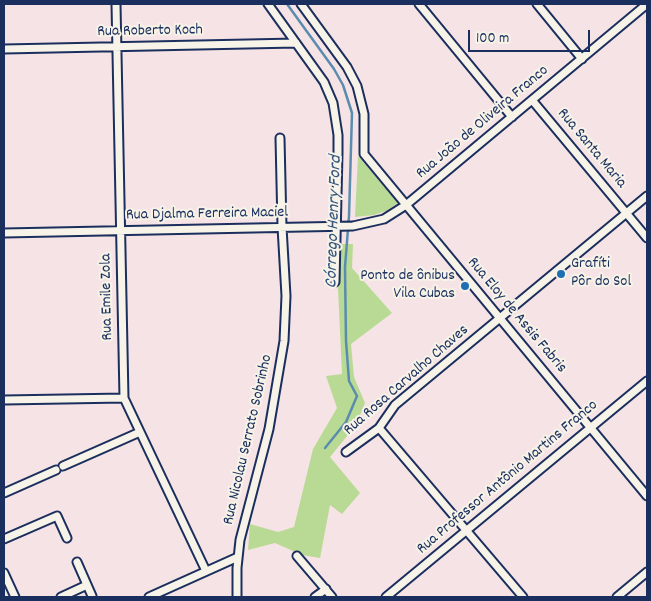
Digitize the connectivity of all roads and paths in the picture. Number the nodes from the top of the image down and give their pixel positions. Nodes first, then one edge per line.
1 (116, 4) edge
2 (268, 4) edge
3 (301, 4) edge
4 (419, 4) edge
5 (536, 4) edge
6 (647, 4) edge
7 (296, 43) junction
8 (117, 46) junction
9 (4, 48) edge
10 (582, 58) junction
11 (532, 100) junction
12 (512, 116) junction
13 (280, 138) dead end
14 (647, 196) edge
15 (406, 205) junction
16 (626, 213) junction
17 (341, 226) junction
18 (282, 228) junction
19 (120, 230) junction
20 (4, 233) edge
21 (647, 238) edge
22 (335, 282) dead end
23 (500, 318) junction
24 (647, 381) edge
25 (124, 398) junction
26 (4, 400) edge
27 (379, 428) junction
28 (591, 428) junction
29 (140, 432) junction
30 (346, 452) dead end
31 (63, 466) dead end
32 (56, 470) dead end
33 (4, 493) edge
34 (647, 496) edge
35 (467, 531) junction
36 (67, 538) dead end
37 (4, 540) edge
38 (297, 556) dead end
39 (238, 557) junction
40 (77, 562) dead end
41 (206, 571) junction
42 (647, 572) edge
43 (4, 573) edge
44 (87, 585) junction
45 (326, 589) junction
46 (92, 596) dead end
47 (15, 597) edge
48 (61, 597) edge
49 (149, 597) edge
50 (237, 597) edge
51 (315, 597) edge
52 (332, 597) edge
53 (386, 597) edge
54 (523, 597) edge
55 (617, 597) edge

1 - 8 street, Rua Emile Zola
2 - 7 street
3 - 15 street, Rua Eloy de Assis Fabris
4 - 12 street
5 - 10 street
6 - 10 street, Rua João de Oliveira Franco
7 - 8 street, Rua Roberto Koch
7 - 17 street
8 - 9 street, Rua Roberto Koch
8 - 19 street, Rua Emile Zola
10 - 11 street, Rua João de Oliveira Franco
11 - 12 street, Rua João de Oliveira Franco
11 - 16 street, Rua Santa Maria
12 - 15 street, Rua João de Oliveira Franco
13 - 18 street, Rua Nicolau Serrato Sobrinho
14 - 16 street, Rua Rosa Carvalho Chaves
15 - 17 street, Rua Djalma Ferreira Maciel
15 - 23 street, Rua Eloy de Assis Fabris
16 - 21 street, Rua Santa Maria
16 - 23 street, Rua Rosa Carvalho Chaves
17 - 18 street, Rua Djalma Ferreira Maciel
17 - 22 street
18 - 19 street, Rua Djalma Ferreira Maciel
18 - 39 street, Rua Nicolau Serrato Sobrinho
19 - 20 street, Rua Djalma Ferreira Maciel
19 - 25 street, Rua Emile Zola
23 - 27 street, Rua Rosa Carvalho Chaves
23 - 28 street, Rua Eloy de Assis Fabris
24 - 28 street, Rua Professor Antônio Martins Franco
25 - 26 street
25 - 29 street, Rua Emile Zola
27 - 30 street, Rua Rosa Carvalho Chaves
27 - 35 street
28 - 34 street, Rua Eloy de Assis Fabris
28 - 35 street, Rua Professor Antônio Martins Franco
29 - 31 street
29 - 41 street, Rua Emile Zola
32 - 33 street
35 - 53 street, Rua Professor Antônio Martins Franco
35 - 54 street
36 - 37 street
38 - 45 street
39 - 41 street
39 - 50 street, Rua Nicolau Serrato Sobrinho
40 - 44 street
41 - 49 street
42 - 55 street
43 - 47 street
44 - 46 street
44 - 48 street
45 - 51 street
45 - 52 street

